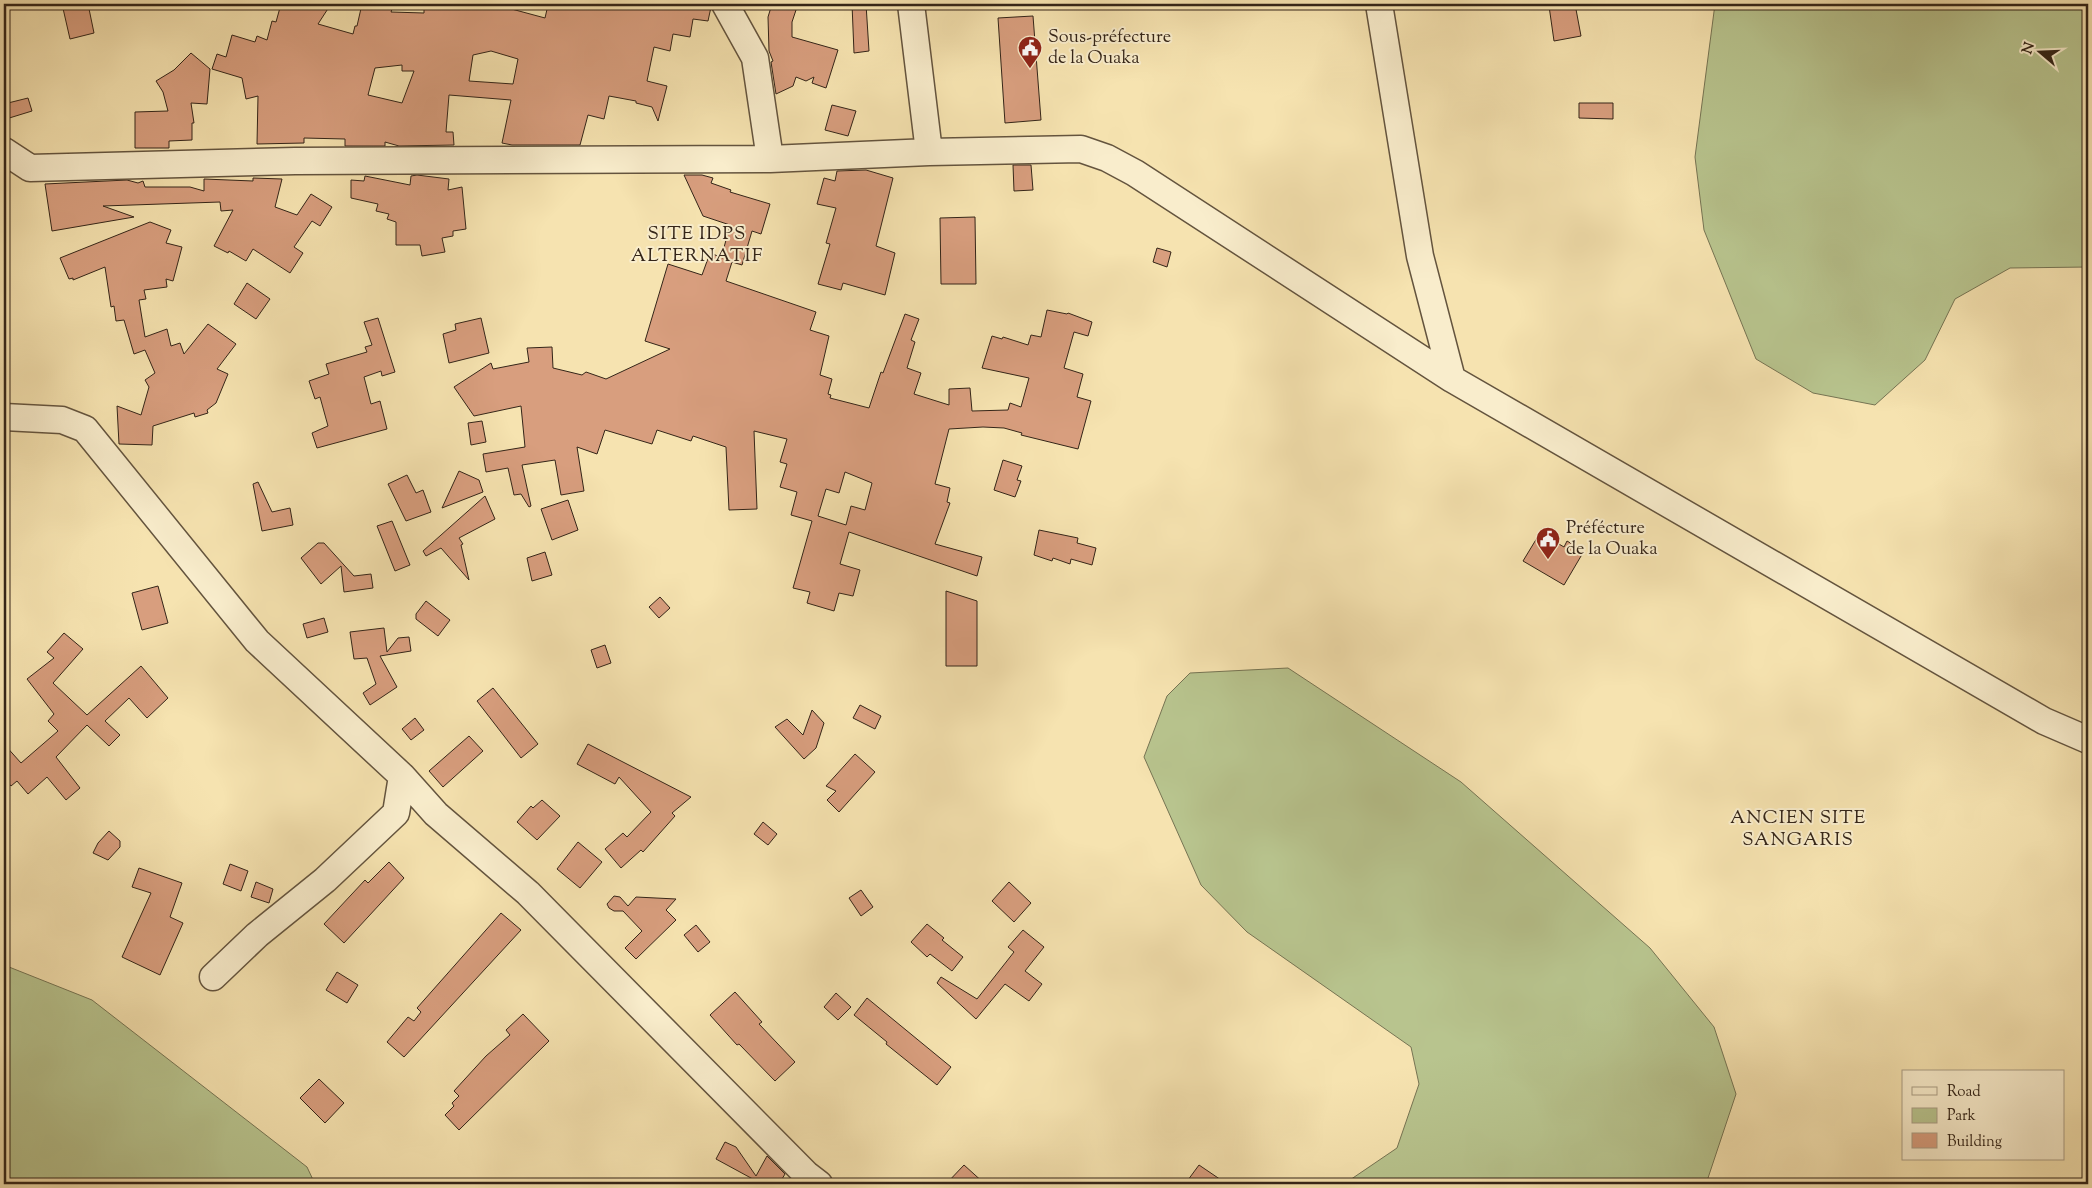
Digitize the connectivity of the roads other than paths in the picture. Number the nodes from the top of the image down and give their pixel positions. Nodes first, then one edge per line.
1 (725, 4) edge
2 (911, 4) edge
3 (1379, 4) edge
4 (4, 151) edge
5 (929, 152) junction
6 (770, 159) junction
7 (1452, 379) junction
8 (4, 417) edge
9 (2088, 740) edge
10 (402, 776) junction
11 (212, 977) dead end
12 (819, 1184) edge

1 - 6 street
2 - 5 street
3 - 7 street
4 - 6 street
5 - 6 street
5 - 7 street
7 - 9 street
8 - 10 street
10 - 11 street
10 - 12 street

